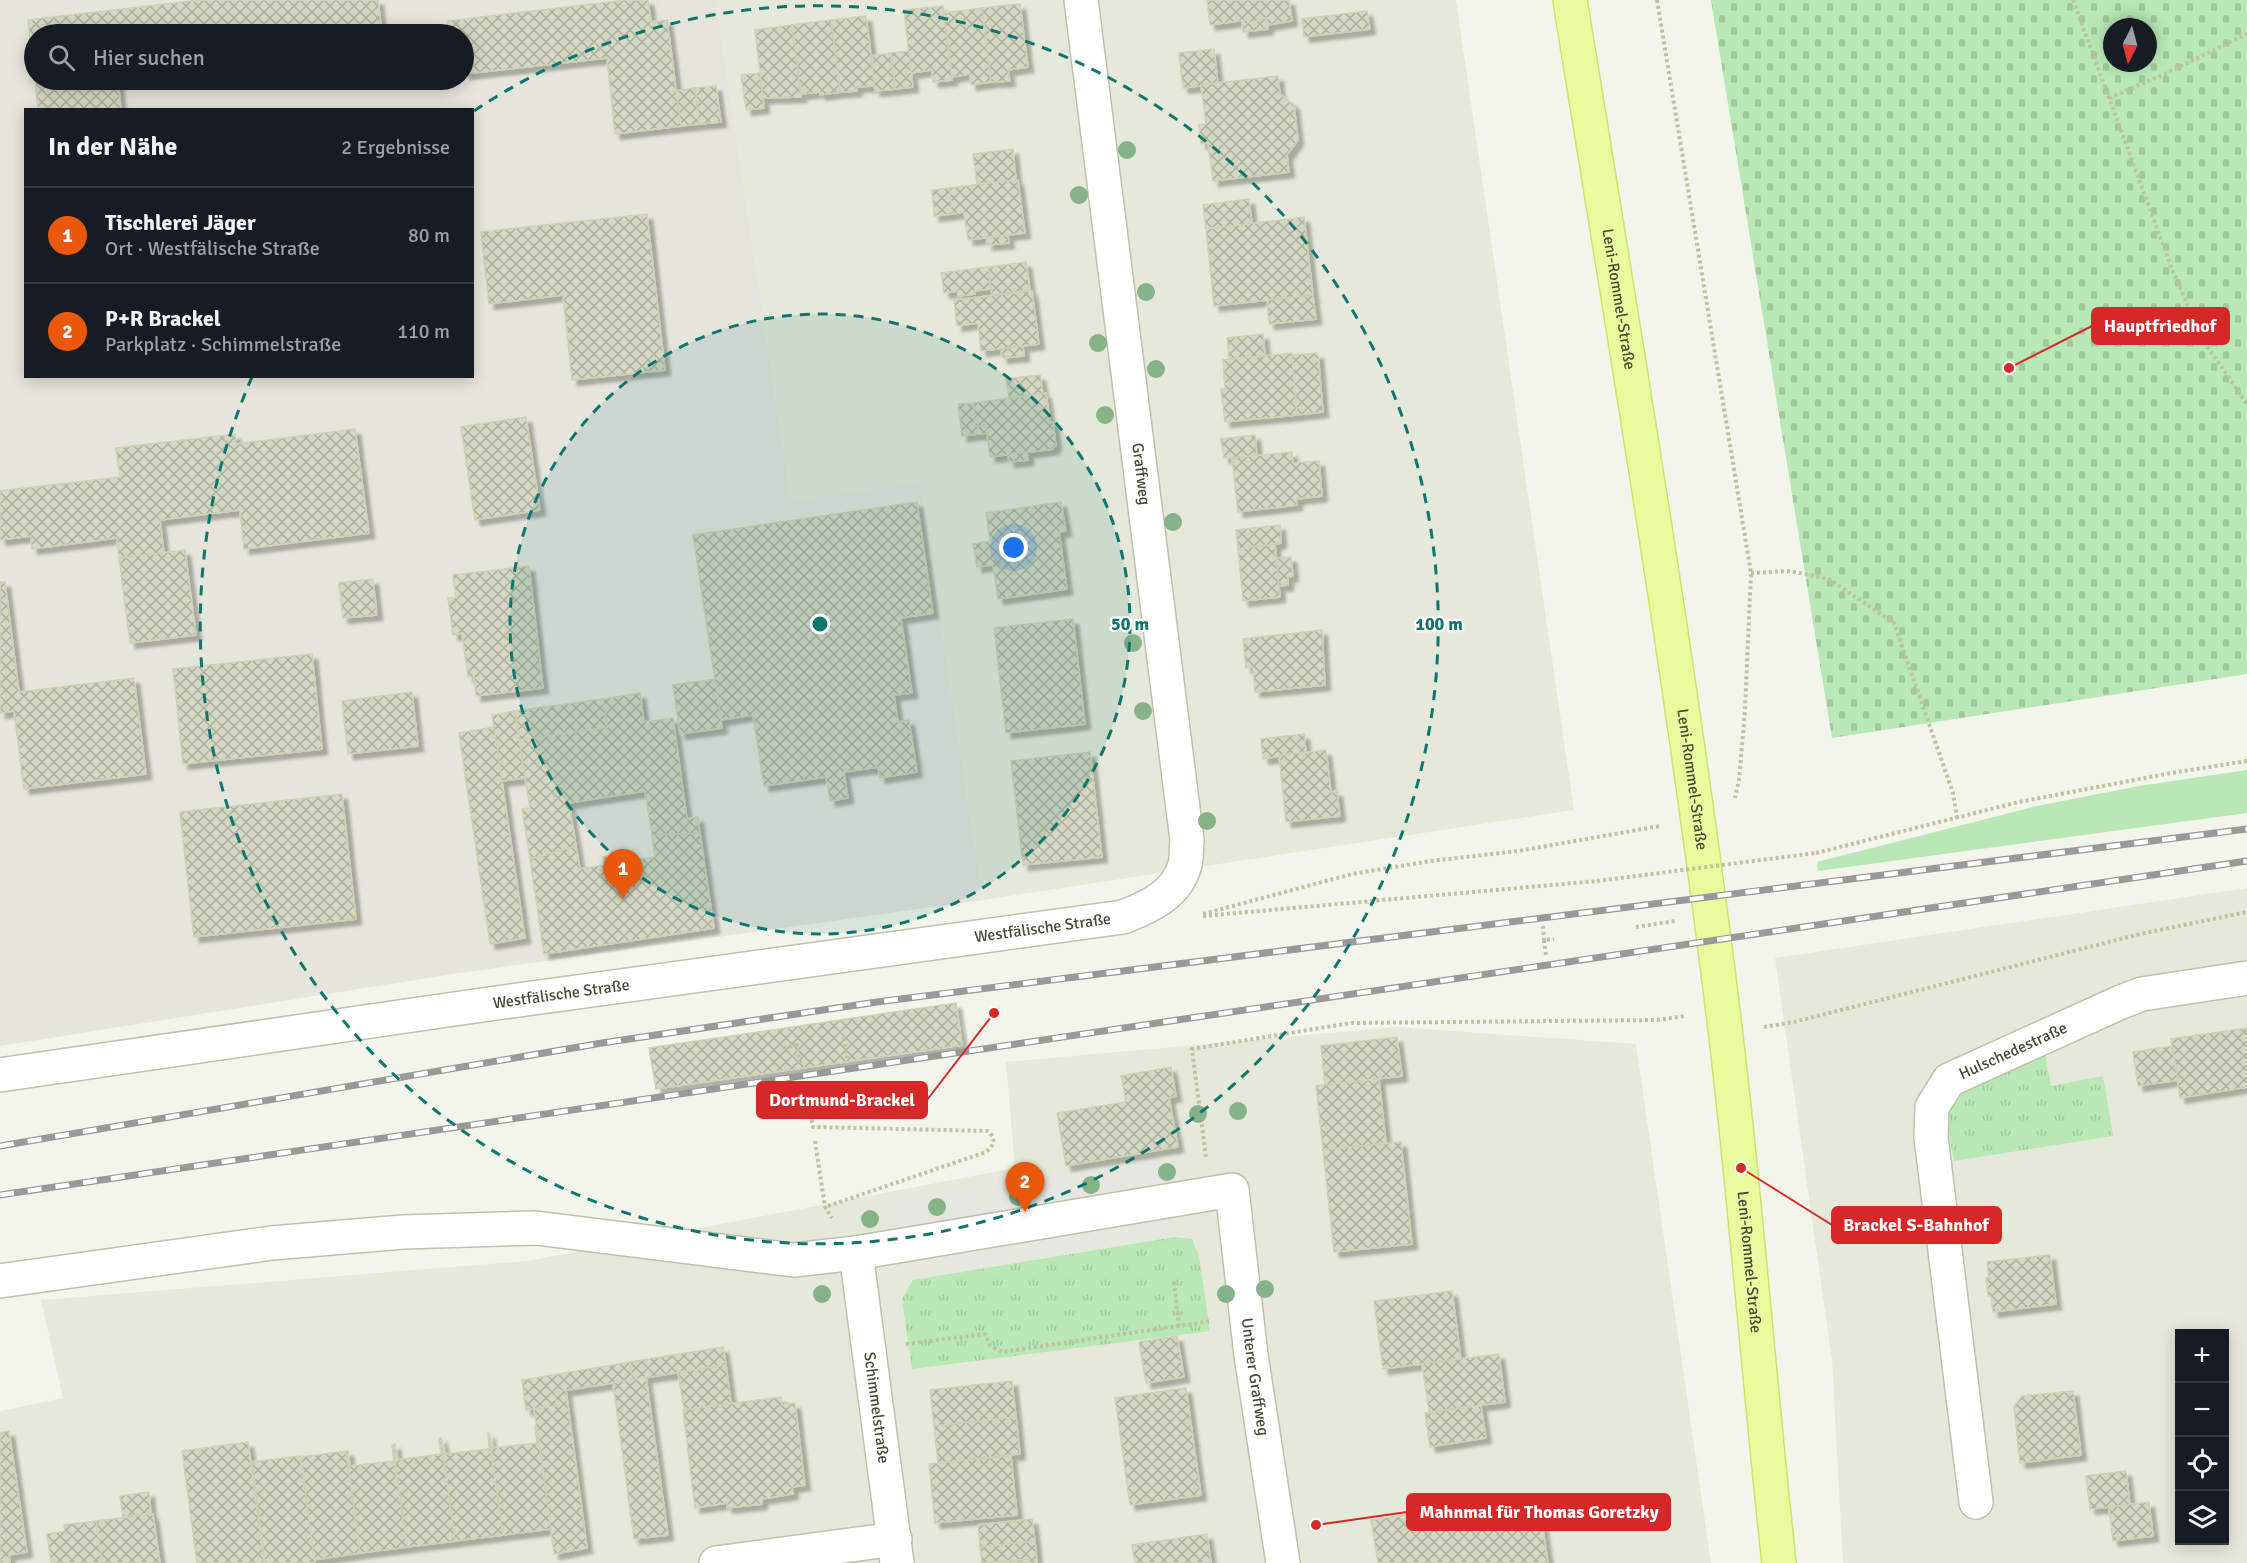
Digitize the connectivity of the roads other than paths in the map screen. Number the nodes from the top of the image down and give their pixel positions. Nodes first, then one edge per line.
1 (1081, 0) edge
2 (1570, 0) edge
3 (1124, 918) joint
4 (2247, 978) edge
5 (0, 1075) edge
6 (856, 1253) junction
7 (0, 1281) edge
8 (1976, 1502) dead end
9 (896, 1551) edge
10 (716, 1563) edge
11 (1283, 1563) edge
12 (1779, 1563) edge

1 - 3 street, Graffweg
2 - 12 main road, Leni-Rommel-Straße
3 - 5 street, Westfälische Straße
4 - 8 street, Hulschedestraße
6 - 7 street
6 - 9 street, Schimmelstraße
6 - 11 street, Unterer Graffweg
9 - 10 street

